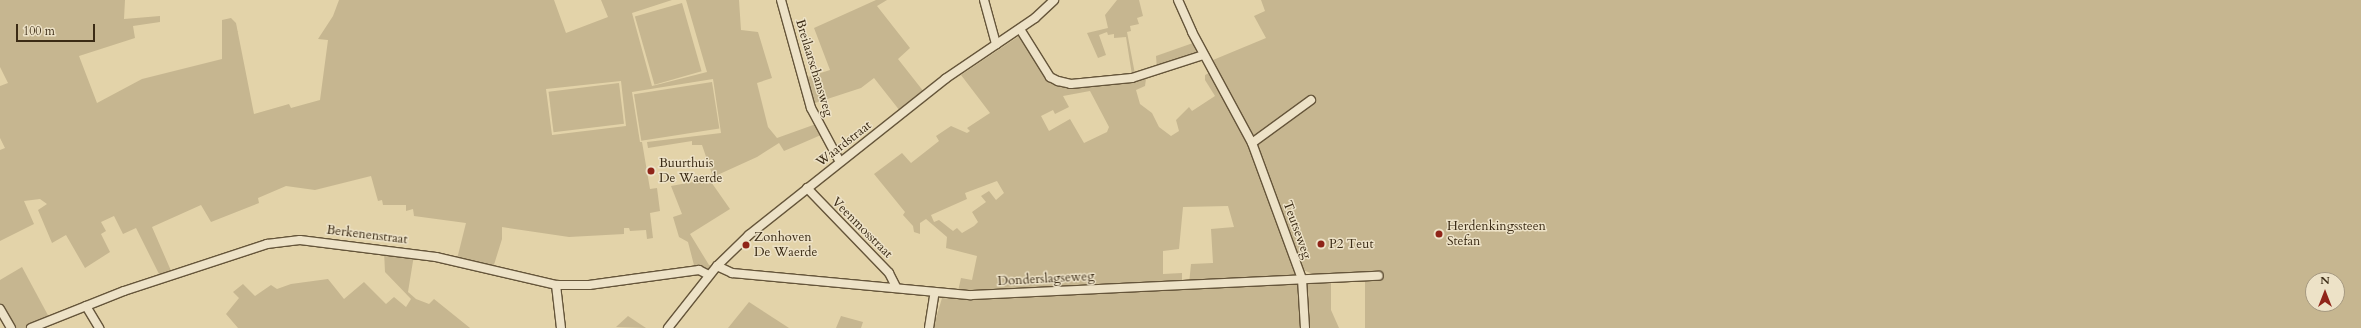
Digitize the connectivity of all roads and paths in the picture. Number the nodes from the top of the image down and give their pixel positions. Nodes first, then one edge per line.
1 (781, 0) edge
2 (984, 0) edge
3 (1054, 0) edge
4 (1178, 0) edge
5 (1020, 29) junction
6 (996, 44) junction
7 (1203, 55) junction
8 (1311, 100) dead end
9 (1252, 143) junction
10 (840, 162) junction
11 (807, 188) junction
12 (717, 266) junction
13 (709, 275) junction
14 (1379, 276) dead end
15 (1302, 279) junction
16 (556, 285) junction
17 (896, 287) junction
18 (935, 292) junction
19 (86, 306) junction
20 (0, 309) edge
21 (12, 328) edge
22 (31, 328) edge
23 (99, 328) edge
24 (561, 328) edge
25 (668, 328) edge
26 (929, 328) edge
27 (1306, 328) edge

1 - 10 street, Breilaarschansweg
2 - 6 street
3 - 5 street, Waardstraat
4 - 7 street, Teutseweg
5 - 6 street, Waardstraat
5 - 7 street
6 - 10 street, Waardstraat
7 - 9 street, Teutseweg
8 - 9 street
9 - 15 street, Teutseweg
10 - 11 street, Waardstraat
11 - 12 street, Waardstraat
11 - 17 street, Veenmosstraat
12 - 13 street, Waardstraat
12 - 17 street, Donderslagseweg
13 - 16 street, Berkenenstraat
13 - 25 street, Waardstraat
14 - 15 street, Donderslagseweg
15 - 18 street, Donderslagseweg
15 - 27 street, Teutseweg
16 - 19 street, Berkenenstraat
16 - 24 street
17 - 18 street, Donderslagseweg
18 - 26 street
19 - 22 street, Berkenenstraat
19 - 23 street
20 - 21 street

